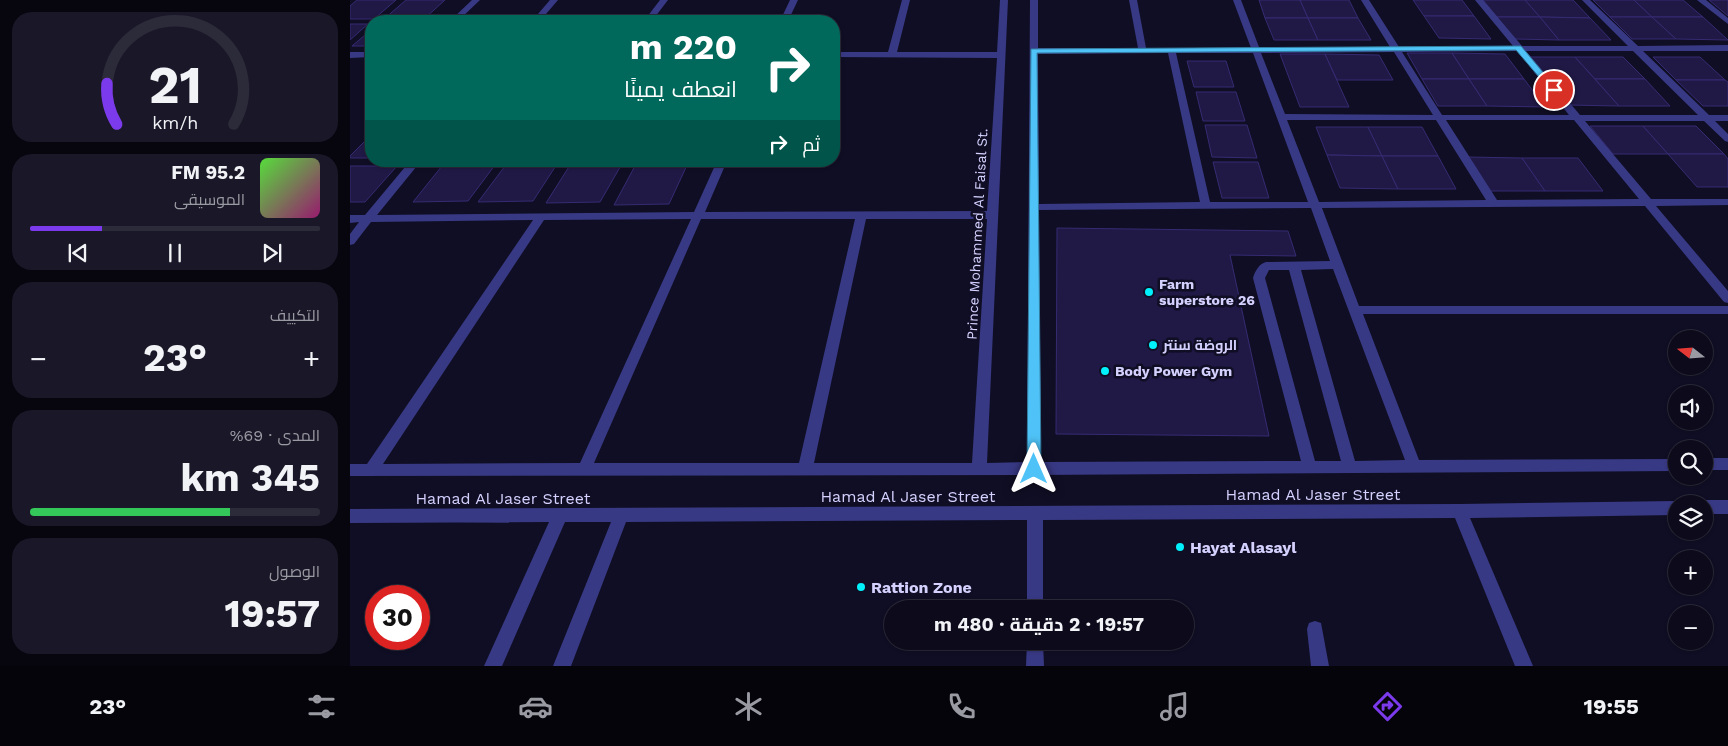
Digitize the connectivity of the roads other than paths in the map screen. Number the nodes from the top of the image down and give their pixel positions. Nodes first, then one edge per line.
1 (476, 0) edge
2 (554, 0) edge
3 (664, 0) edge
4 (794, 0) edge
5 (906, 0) edge
6 (1004, 0) edge
7 (1034, 0) edge
8 (1133, 0) edge
9 (1238, 0) edge
10 (1365, 0) edge
11 (1479, 0) edge
12 (1586, 0) edge
13 (1700, 0) edge
14 (460, 15) edge
15 (541, 15) edge
16 (653, 15) edge
17 (787, 15) edge
18 (1728, 22) edge
19 (1256, 48) junction
20 (1395, 48) junction
21 (1519, 48) junction
22 (1635, 48) junction
23 (1728, 48) edge
24 (1142, 49) junction
25 (1171, 49) junction
26 (1033, 50) junction
27 (350, 55) edge
28 (365, 55) edge
29 (840, 55) edge
30 (892, 55) junction
31 (1001, 55) junction
32 (1282, 117) junction
33 (1439, 117) junction
34 (1577, 118) junction
35 (1706, 118) junction
36 (1728, 118) edge
37 (1728, 139) edge
38 (411, 167) edge
39 (719, 167) edge
40 (1728, 202) edge
41 (1648, 203) junction
42 (1494, 204) junction
43 (1315, 205) junction
44 (1206, 206) junction
45 (1034, 207) junction
46 (861, 215) junction
47 (992, 215) junction
48 (541, 216) junction
49 (698, 216) junction
50 (350, 219) edge
51 (368, 219) junction
52 (350, 241) edge
53 (1338, 265) junction
54 (1294, 266) junction
55 (1728, 299) edge
56 (1355, 310) junction
57 (1728, 310) edge
58 (1713, 464) edge
59 (1728, 464) edge
60 (1668, 465) edge
61 (1414, 466) junction
62 (1310, 467) junction
63 (1350, 467) junction
64 (979, 469) junction
65 (1034, 469) junction
66 (350, 470) edge
67 (371, 470) junction
68 (584, 470) junction
69 (805, 470) junction
70 (1713, 507) edge
71 (1728, 507) edge
72 (1668, 508) edge
73 (1460, 511) junction
74 (1035, 513) junction
75 (560, 515) junction
76 (621, 515) junction
77 (350, 516) edge
78 (1035, 600) edge
79 (1315, 630) dead end
80 (1035, 650) edge
81 (493, 666) edge
82 (562, 666) edge
83 (1035, 666) edge
84 (1320, 666) edge
85 (1524, 666) edge

1 - 14 street
2 - 15 street
3 - 16 street
4 - 17 street
5 - 30 street
6 - 31 street, Prince Mohammed Al Faisal St.
7 - 26 street
8 - 24 street
9 - 19 street
10 - 20 street
11 - 21 street
12 - 22 street
13 - 18 street
19 - 20 street
19 - 25 street
19 - 32 street
20 - 21 street
20 - 33 street
21 - 22 street
21 - 34 street
22 - 23 street
22 - 35 street
24 - 25 street
24 - 26 street
25 - 44 street
26 - 45 street
27 - 28 street
29 - 30 street
30 - 31 street
31 - 47 street, Prince Mohammed Al Faisal St.
32 - 33 street
32 - 43 street
33 - 34 street
33 - 42 street
34 - 35 street
34 - 41 street
35 - 36 street
35 - 37 street
38 - 51 street
39 - 49 street
40 - 41 street
41 - 42 street
41 - 55 street
42 - 43 street
43 - 44 street
43 - 53 street
44 - 45 street
45 - 65 street
46 - 47 street
46 - 49 street
46 - 69 street
47 - 64 street, Prince Mohammed Al Faisal St.
48 - 49 street
48 - 51 street
48 - 67 street
49 - 68 street
50 - 51 street
51 - 52 street
53 - 54 street
53 - 56 street
54 - 62 street
54 - 63 street
56 - 57 street
56 - 61 street
58 - 59 street
60 - 61 street, Hamad Al Jaser Street
61 - 63 street, Hamad Al Jaser Street
62 - 63 street, Hamad Al Jaser Street
62 - 65 street, Hamad Al Jaser Street
64 - 65 street, Hamad Al Jaser Street
64 - 69 street, Hamad Al Jaser Street
66 - 67 street, Hamad Al Jaser Street
67 - 68 street, Hamad Al Jaser Street
68 - 69 street, Hamad Al Jaser Street
70 - 71 street
72 - 73 street, Hamad Al Jaser Street
73 - 74 street, Hamad Al Jaser Street
73 - 85 street
74 - 76 street, Hamad Al Jaser Street
74 - 78 street
75 - 76 street, Hamad Al Jaser Street
75 - 77 street, Hamad Al Jaser Street
75 - 81 street
76 - 82 street
79 - 84 street
80 - 83 street

